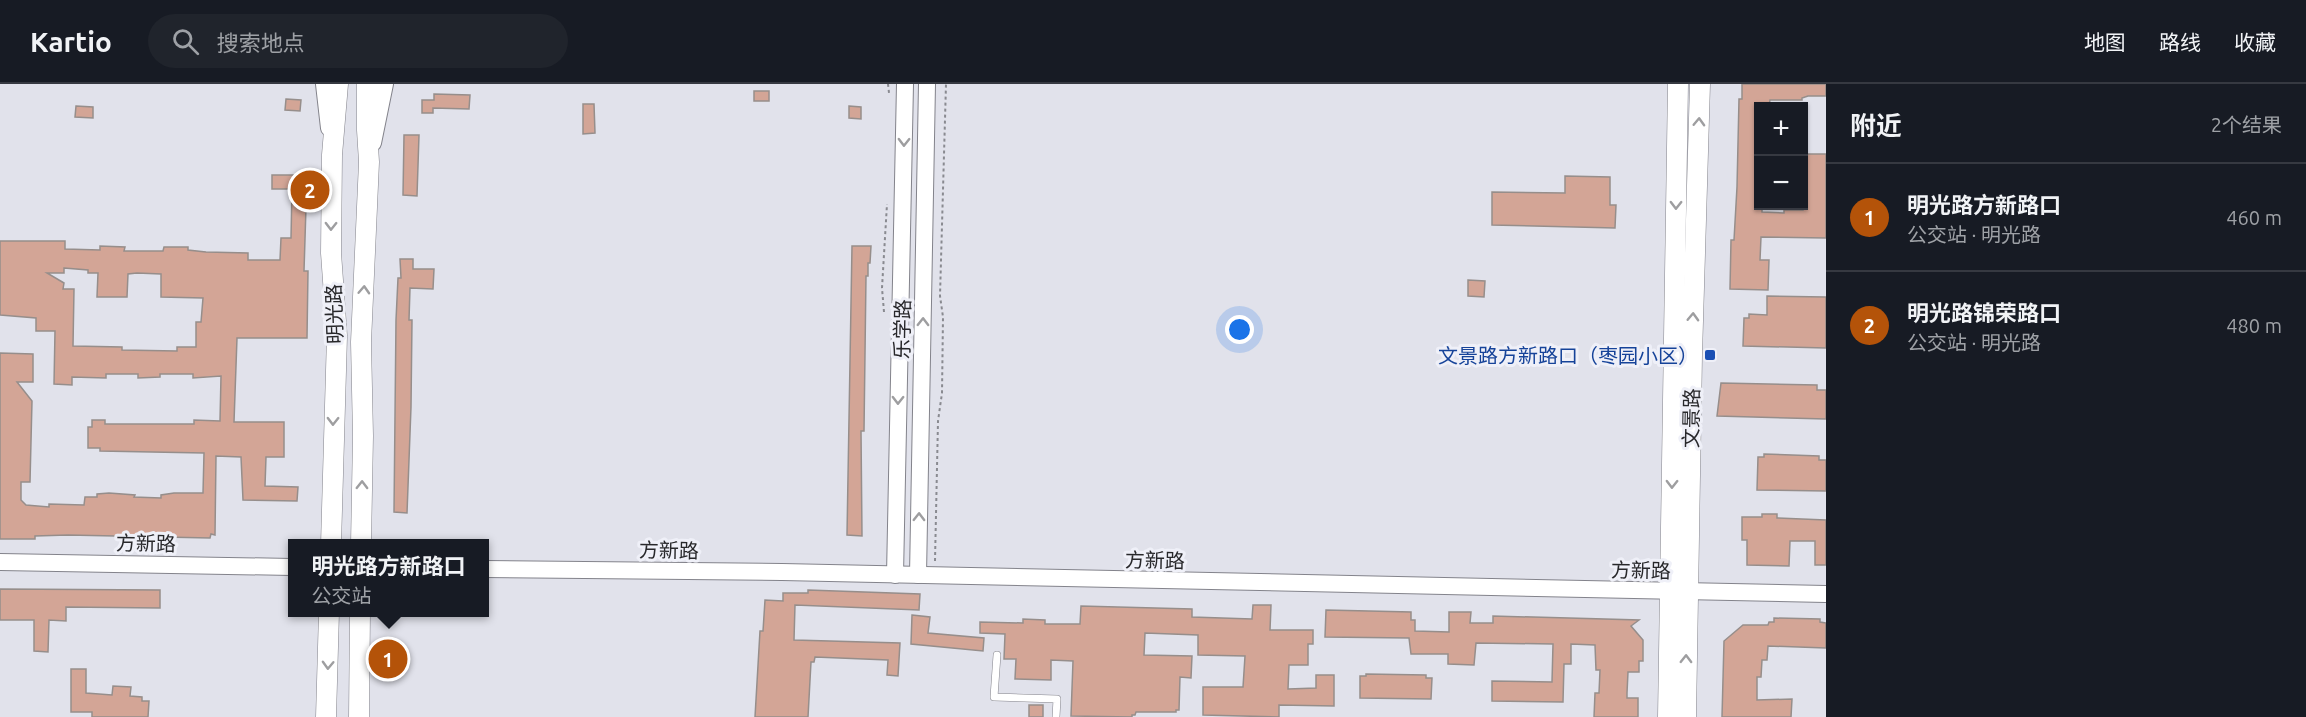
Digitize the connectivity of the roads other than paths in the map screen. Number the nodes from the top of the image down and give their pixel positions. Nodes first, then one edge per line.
1 (324, 84) edge
2 (338, 84) edge
3 (367, 84) edge
4 (385, 84) edge
5 (897, 84) edge
6 (905, 84) edge
7 (927, 84) edge
8 (936, 84) edge
9 (1678, 84) edge
10 (1700, 84) edge
11 (904, 112) junction
12 (927, 114) junction
13 (332, 154) junction
14 (369, 162) junction
15 (331, 539) edge
16 (361, 539) edge
17 (0, 562) edge
18 (288, 567) edge
19 (489, 569) edge
20 (895, 575) junction
21 (918, 575) junction
22 (1679, 592) junction
23 (1826, 594) edge
24 (329, 617) edge
25 (360, 617) edge
26 (997, 655) dead end
27 (326, 717) edge
28 (359, 717) edge
29 (1056, 717) edge
30 (1668, 717) edge
31 (1686, 717) edge

1 - 13 street
2 - 13 main road, 明光路
3 - 14 main road, 明光路
4 - 14 street
5 - 11 street
6 - 11 street, 乐学路
7 - 12 street, 乐学路
8 - 12 street
9 -> 22 main road, 文景路
22 -> 10 main road, 文景路
11 -> 20 street, 乐学路
21 -> 12 street, 乐学路
13 -> 15 main road, 明光路
16 -> 14 main road, 明光路
17 - 18 street, 方新路
19 - 20 street, 方新路
20 - 21 street, 方新路
21 - 22 street, 方新路
22 - 23 street, 方新路
22 - 30 main road, 文景路
31 -> 22 main road, 文景路
24 -> 27 main road
25 - 28 main road
26 - 29 lane

